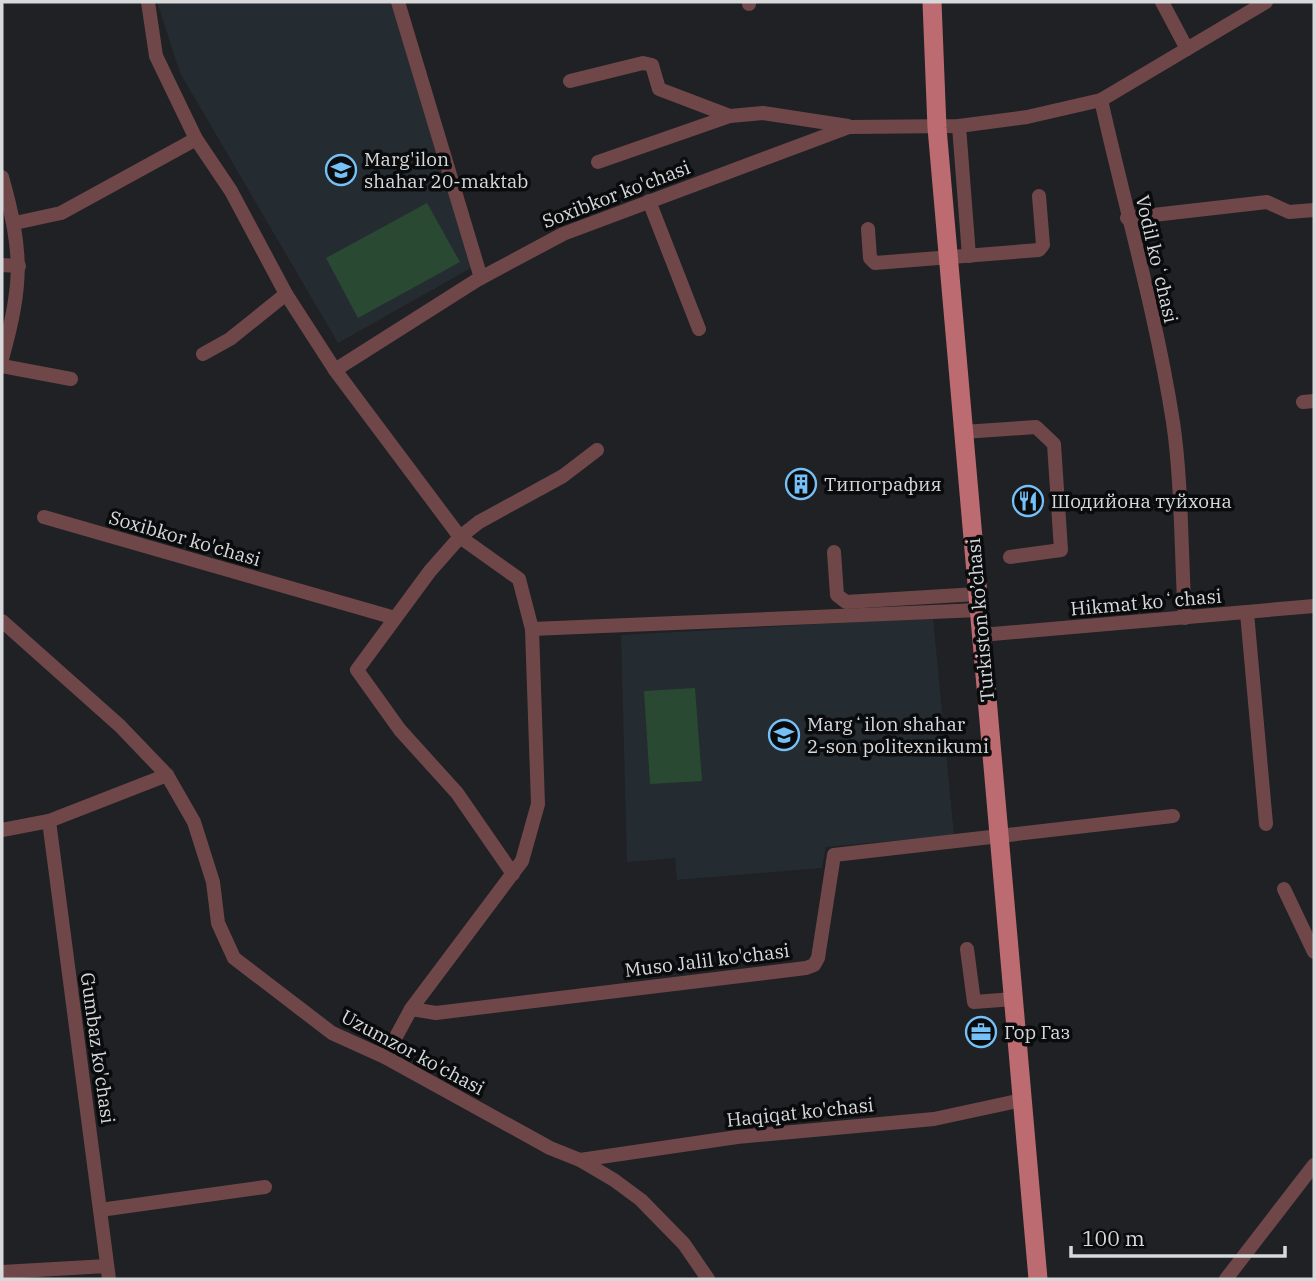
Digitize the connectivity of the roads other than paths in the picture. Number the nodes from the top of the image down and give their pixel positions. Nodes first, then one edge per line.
1 (148, 2) edge
2 (398, 2) edge
3 (932, 2) edge
4 (1162, 2) edge
5 (1266, 2) edge
6 (1188, 49) junction
7 (570, 80) dead end
8 (1101, 100) junction
9 (730, 116) junction
10 (959, 125) junction
11 (849, 127) junction
12 (937, 128) junction
13 (196, 139) junction
14 (598, 162) dead end
15 (2, 177) edge
16 (1038, 196) dead end
17 (649, 201) junction
18 (1314, 210) edge
19 (1127, 218) junction
20 (15, 223) junction
21 (868, 229) dead end
22 (969, 256) junction
23 (948, 257) junction
24 (2, 265) edge
25 (19, 267) junction
26 (481, 278) junction
27 (286, 294) junction
28 (699, 328) dead end
29 (203, 354) dead end
30 (2, 359) edge
31 (2, 366) edge
32 (335, 370) junction
33 (71, 379) dead end
34 (963, 432) junction
35 (597, 450) dead end
36 (44, 517) dead end
37 (460, 537) junction
38 (834, 552) dead end
39 (1010, 557) dead end
40 (978, 602) junction
41 (1314, 606) edge
42 (1247, 613) junction
43 (395, 618) junction
44 (1185, 618) junction
45 (2, 621) edge
46 (532, 629) junction
47 (981, 635) junction
48 (167, 775) junction
49 (1173, 816) dead end
50 (49, 821) junction
51 (1266, 824) dead end
52 (2, 830) edge
53 (1000, 835) junction
54 (513, 874) junction
55 (1284, 890) dead end
56 (967, 949) dead end
57 (1314, 952) edge
58 (1014, 999) junction
59 (411, 1009) junction
60 (385, 1057) junction
61 (1022, 1100) junction
62 (580, 1160) junction
63 (1314, 1165) edge
64 (265, 1187) dead end
65 (100, 1210) junction
66 (2, 1272) edge
67 (108, 1273) edge
68 (1233, 1276) edge
69 (708, 1279) edge
70 (1038, 1279) edge

1 - 13 street
2 - 26 street
3 - 12 main road, Turkiston ko’chasi
4 - 6 street
5 - 6 street
6 - 8 street
7 - 9 street
8 - 10 street, Soxibkor ko'chasi
8 - 19 street, Vodil koʻchasi
9 - 11 street
9 - 14 street
10 - 12 street, Soxibkor ko'chasi
10 - 22 street
11 - 12 street, Soxibkor ko'chasi
11 - 17 street, Soxibkor ko'chasi
12 - 23 main road, Turkiston ko’chasi
13 - 20 street
13 - 27 street
15 - 20 street
16 - 22 street
17 - 26 street, Soxibkor ko'chasi
17 - 28 street
18 - 19 street
19 - 44 street, Vodil koʻchasi
20 - 25 street
21 - 23 street
22 - 23 street
23 - 34 main road, Turkiston ko’chasi
24 - 25 street
25 - 30 street
26 - 32 street, Soxibkor ko'chasi
27 - 29 street
27 - 32 street
31 - 33 street
32 - 37 street
34 - 39 street
34 - 40 main road, Turkiston ko’chasi
35 - 37 street
36 - 43 street, Soxibkor ko'chasi
37 - 43 street
37 - 46 street
38 - 40 street
40 - 46 street
40 - 47 main road, Turkiston ko’chasi
41 - 42 street, Hikmat koʻchasi
42 - 44 street, Hikmat koʻchasi
42 - 51 street
43 - 54 street
44 - 47 street, Hikmat koʻchasi
45 - 48 street, Uzumzor ko'chasi
46 - 54 street
47 - 53 main road, Turkiston ko’chasi
48 - 50 street
48 - 60 street, Uzumzor ko'chasi
49 - 53 street
50 - 52 street
50 - 65 street, Gumbaz ko'chasi
53 - 58 main road, Turkiston ko’chasi
53 - 59 street, Muso Jalil ko'chasi
54 - 59 street
55 - 57 street
56 - 58 street
58 - 61 main road, Turkiston ko’chasi
59 - 60 street
60 - 62 street, Uzumzor ko'chasi
61 - 62 street, Haqiqat ko'chasi
61 - 70 main road, Turkiston ko’chasi
62 - 69 street, Uzumzor ko'chasi
63 - 68 street
64 - 65 street
65 - 67 street, Gumbaz ko'chasi
66 - 67 street

